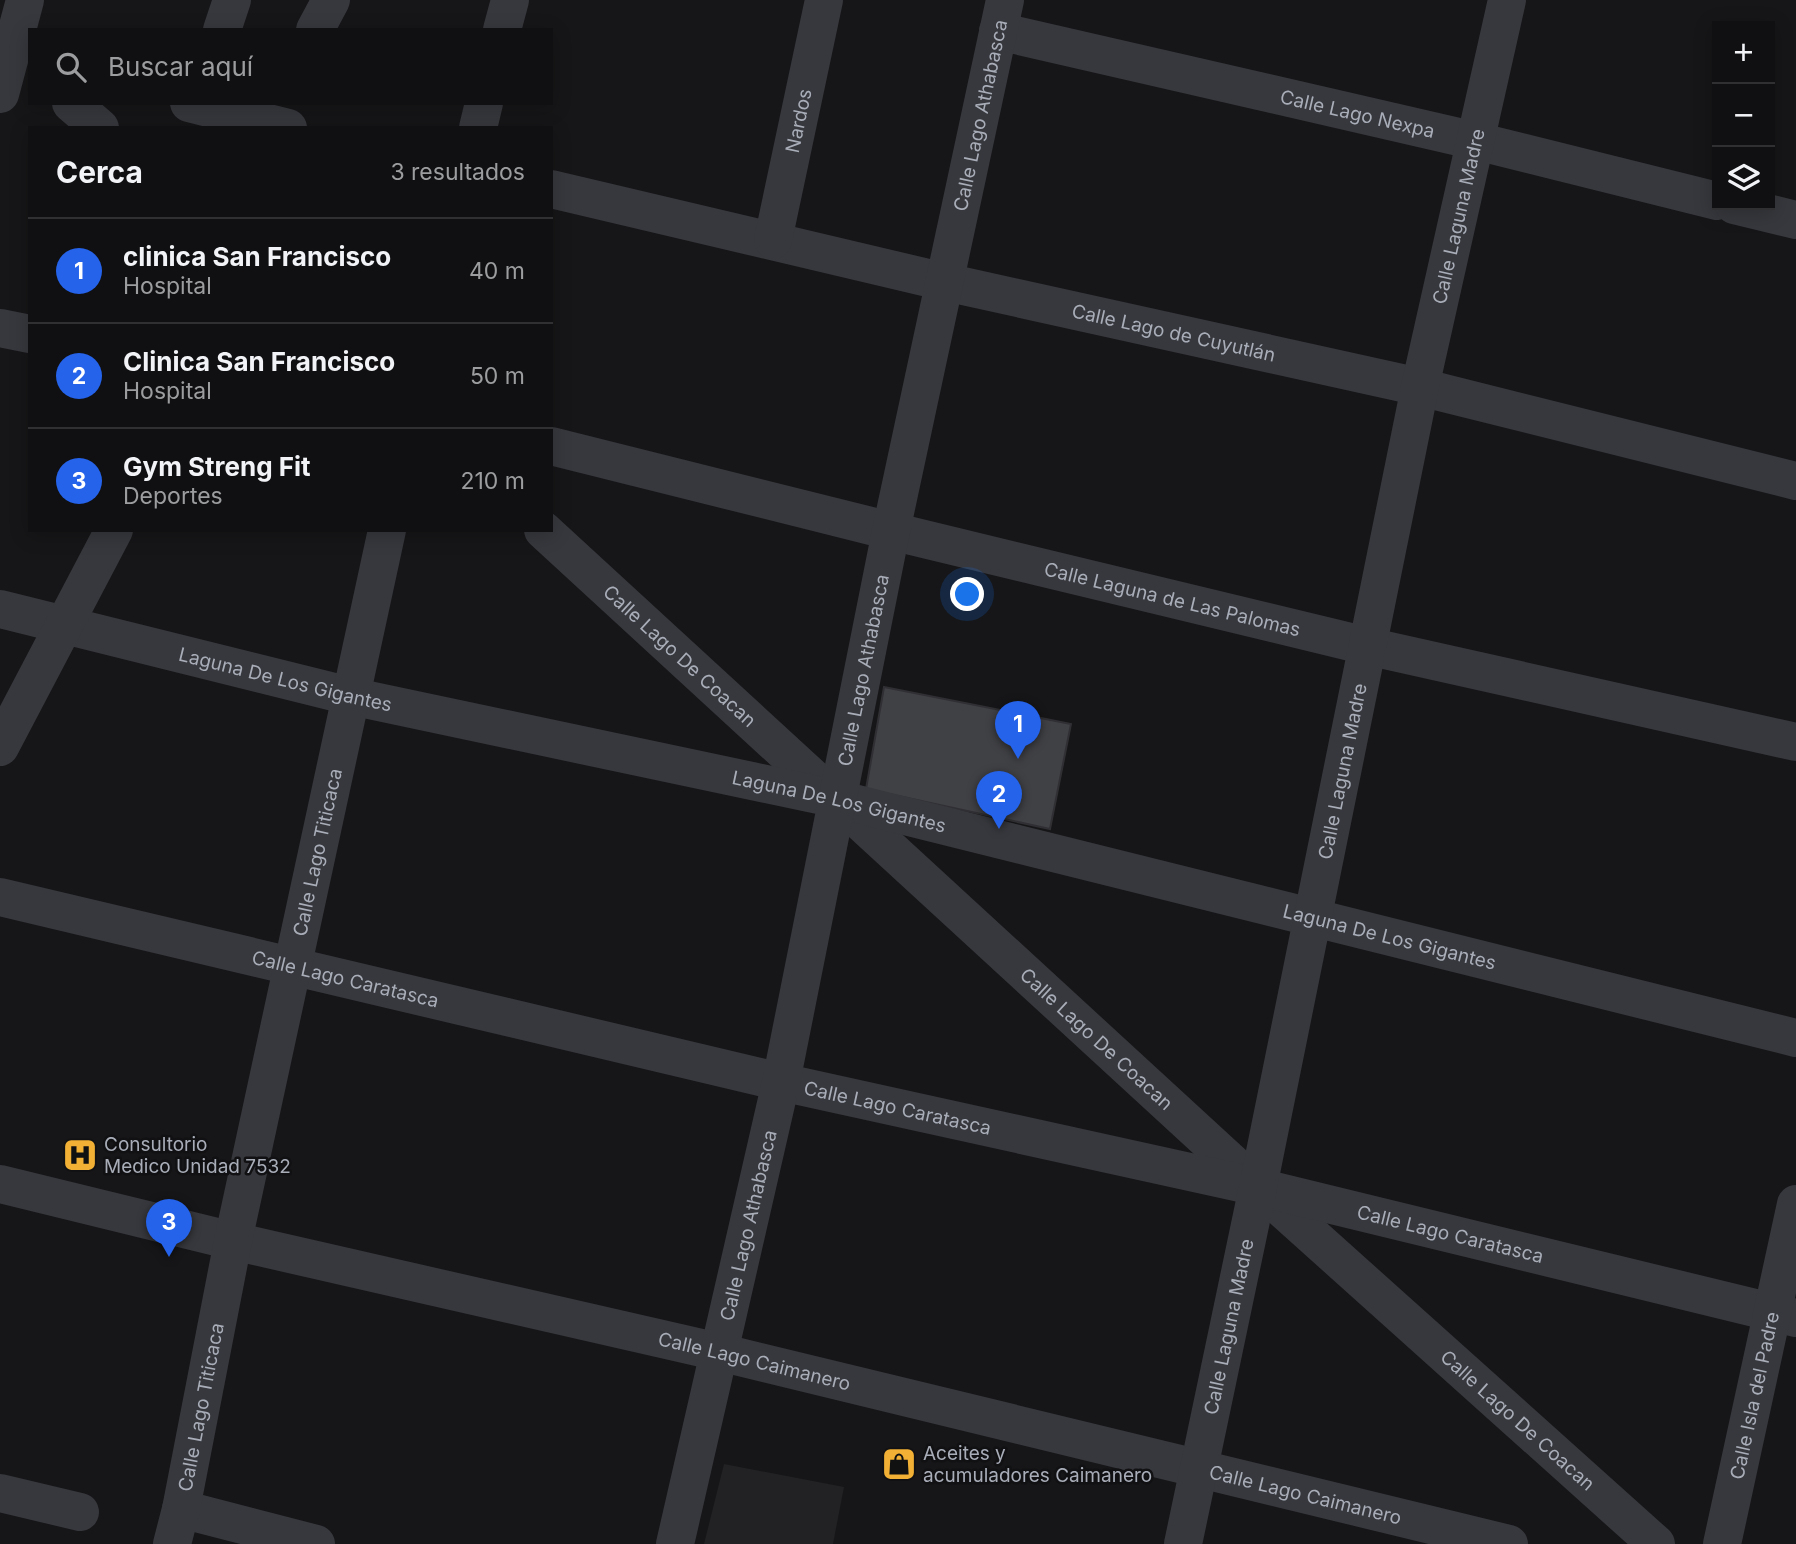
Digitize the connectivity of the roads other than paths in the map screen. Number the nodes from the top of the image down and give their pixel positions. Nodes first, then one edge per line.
1 (25, 0) edge
2 (232, 0) edge
3 (331, 0) edge
4 (510, 0) edge
5 (824, 0) edge
6 (1507, 0) edge
7 (1002, 16) edge
8 (223, 28) edge
9 (316, 28) edge
10 (503, 28) edge
11 (14, 56) edge
12 (0, 94) edge
13 (73, 105) edge
14 (200, 105) edge
15 (484, 105) edge
16 (278, 118) edge
17 (98, 126) edge
18 (478, 126) edge
19 (1476, 141) junction
20 (553, 189) edge
21 (1712, 200) edge
22 (1755, 210) edge
23 (1796, 220) edge
24 (773, 240) junction
25 (945, 282) junction
26 (0, 328) edge
27 (28, 334) edge
28 (1420, 387) junction
29 (553, 446) edge
30 (1796, 481) edge
31 (891, 531) junction
32 (113, 532) edge
33 (387, 532) edge
34 (545, 532) edge
35 (0, 609) edge
36 (65, 624) junction
37 (1367, 646) junction
38 (350, 696) junction
39 (1796, 742) edge
40 (0, 747) edge
41 (837, 799) junction
42 (0, 897) edge
43 (1312, 919) junction
44 (293, 965) junction
45 (1796, 1038) edge
46 (781, 1082) junction
47 (0, 1184) edge
48 (1258, 1187) junction
49 (1796, 1204) edge
50 (233, 1241) junction
51 (1785, 1316) edge
52 (719, 1352) junction
53 (1199, 1468) junction
54 (0, 1493) edge
55 (80, 1512) dead end
56 (177, 1526) edge
57 (316, 1544) edge
58 (675, 1544) edge
59 (1183, 1544) edge
60 (1509, 1544) edge
61 (1656, 1544) edge
62 (1722, 1544) edge

1 - 11 street
2 - 8 street
3 - 9 street
4 - 10 street
5 - 24 street, Nardos
6 - 19 street, Calle Laguna Madre
7 - 19 street, Calle Lago Nexpa
7 - 25 street, Calle Lago Athabasca
11 - 12 street
13 - 17 street
14 - 16 street
15 - 18 street
19 - 21 street, Calle Lago Nexpa
19 - 28 street, Calle Laguna Madre
20 - 24 street, Calle Lago de Cuyutlán
22 - 23 street
24 - 25 street, Calle Lago de Cuyutlán
25 - 28 street, Calle Lago de Cuyutlán
25 - 31 street, Calle Lago Athabasca
26 - 27 street
28 - 30 street, Calle Lago de Cuyutlán
28 - 37 street, Calle Laguna Madre
29 - 31 street, Calle Laguna de Las Palomas
31 - 37 street, Calle Laguna de Las Palomas
31 - 41 street, Calle Lago Athabasca
32 - 36 street
33 - 38 street, Calle Lago Titicaca
34 - 41 street, Calle Lago De Coacan
35 - 36 street, Laguna De Los Gigantes
36 - 38 street, Laguna De Los Gigantes
36 - 40 street
37 - 39 street, Calle Laguna de Las Palomas
37 - 43 street, Calle Laguna Madre
38 - 41 street, Laguna De Los Gigantes
38 - 44 street, Calle Lago Titicaca
41 - 43 street, Laguna De Los Gigantes
41 - 46 street, Calle Lago Athabasca
41 - 48 street, Calle Lago De Coacan
42 - 44 street, Calle Lago Caratasca
43 - 45 street, Laguna De Los Gigantes
43 - 48 street, Calle Laguna Madre
44 - 46 street, Calle Lago Caratasca
44 - 50 street, Calle Lago Titicaca
46 - 48 street, Calle Lago Caratasca
46 - 52 street, Calle Lago Athabasca
47 - 50 street, Calle Lago Caimanero
48 - 51 street, Calle Lago Caratasca
48 - 53 street, Calle Laguna Madre
48 - 61 street, Calle Lago De Coacan
49 - 51 street, Calle Isla del Padre
50 - 52 street, Calle Lago Caimanero
50 - 56 street, Calle Lago Titicaca
51 - 62 street, Calle Isla del Padre
52 - 53 street, Calle Lago Caimanero
52 - 58 street, Calle Lago Athabasca
53 - 59 street, Calle Laguna Madre
53 - 60 street, Calle Lago Caimanero
54 - 55 street
56 - 57 street

